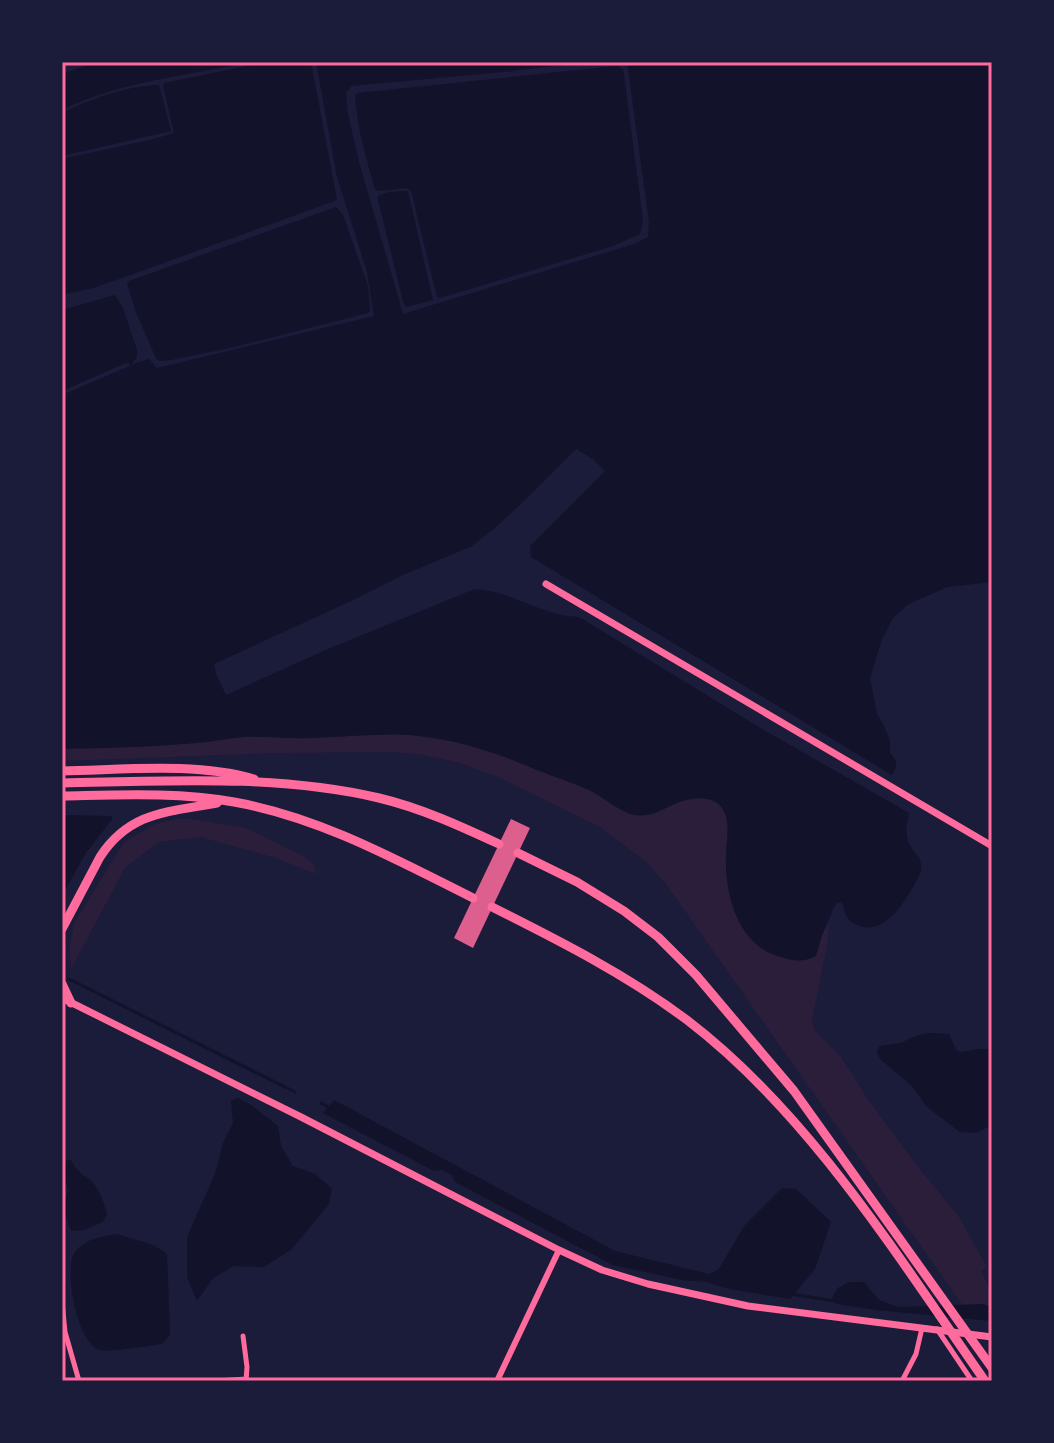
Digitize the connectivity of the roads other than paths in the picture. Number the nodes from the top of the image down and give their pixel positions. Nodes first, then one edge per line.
1 (546, 584) dead end
2 (62, 771) edge
3 (62, 783) edge
4 (268, 783) junction
5 (62, 796) edge
6 (225, 801) junction
7 (499, 844) dead end
8 (992, 846) edge
9 (518, 853) dead end
10 (473, 898) dead end
11 (492, 907) dead end
12 (62, 929) edge
13 (62, 984) edge
14 (66, 1000) edge
15 (559, 1250) junction
16 (62, 1302) edge
17 (922, 1327) junction
18 (936, 1329) junction
19 (243, 1336) dead end
20 (992, 1337) edge
21 (992, 1368) edge
22 (246, 1380) edge
23 (79, 1381) edge
24 (216, 1381) edge
25 (497, 1381) edge
26 (902, 1381) edge
27 (972, 1381) edge
28 (985, 1381) edge

1 - 8 main road
2 - 4 highway
3 - 4 highway
4 - 7 highway
5 - 6 highway
6 - 10 highway
6 - 12 highway
9 - 21 highway
11 - 28 highway
13 - 14 highway
14 - 15 main road
15 - 17 main road
15 - 25 street
16 - 23 street
17 - 18 main road
17 - 26 street
18 - 20 main road
18 - 27 street
19 - 22 street
22 - 24 street

